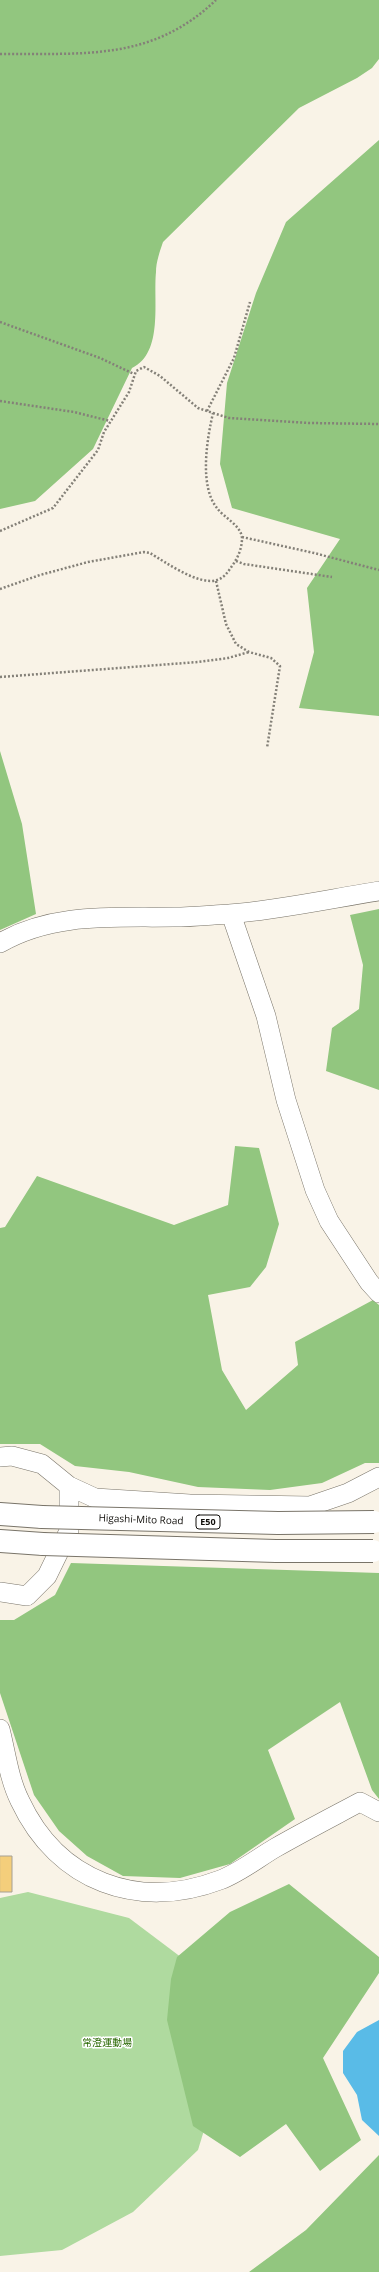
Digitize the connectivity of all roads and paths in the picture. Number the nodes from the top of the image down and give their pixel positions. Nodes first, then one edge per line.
1 (216, 0) edge
2 (0, 54) edge
3 (250, 302) dead end
4 (0, 322) edge
5 (134, 374) junction
6 (0, 401) edge
7 (206, 411) junction
8 (213, 413) junction
9 (110, 421) junction
10 (379, 424) edge
11 (1, 530) edge
12 (242, 537) junction
13 (236, 560) junction
14 (379, 570) edge
15 (332, 577) dead end
16 (216, 581) junction
17 (0, 589) edge
18 (249, 652) junction
19 (0, 677) edge
20 (267, 748) dead end
21 (379, 891) edge
22 (231, 914) junction
23 (0, 943) edge
24 (379, 1293) edge
25 (0, 1457) edge
26 (379, 1476) edge
27 (69, 1486) junction
28 (0, 1514) edge
29 (376, 1522) edge
30 (0, 1541) edge
31 (376, 1551) edge
32 (0, 1592) edge
33 (0, 1728) edge
34 (379, 1812) edge

1 - 2 path
3 - 7 path
4 - 5 path
5 - 7 path
5 - 9 path
6 - 9 path
7 - 8 path
8 - 10 path
8 - 12 path
9 - 11 path
12 - 13 path
12 - 14 path
13 - 15 path
13 - 16 path
16 - 17 path
16 - 18 path
18 - 19 path
18 - 20 path
21 - 22 street
22 - 23 street
22 - 24 street
25 - 27 street
26 - 27 street
27 - 32 street
28 - 29 highway, Higashi-Mito Road / E50, bridge
30 - 31 highway, bridge
33 - 34 street

